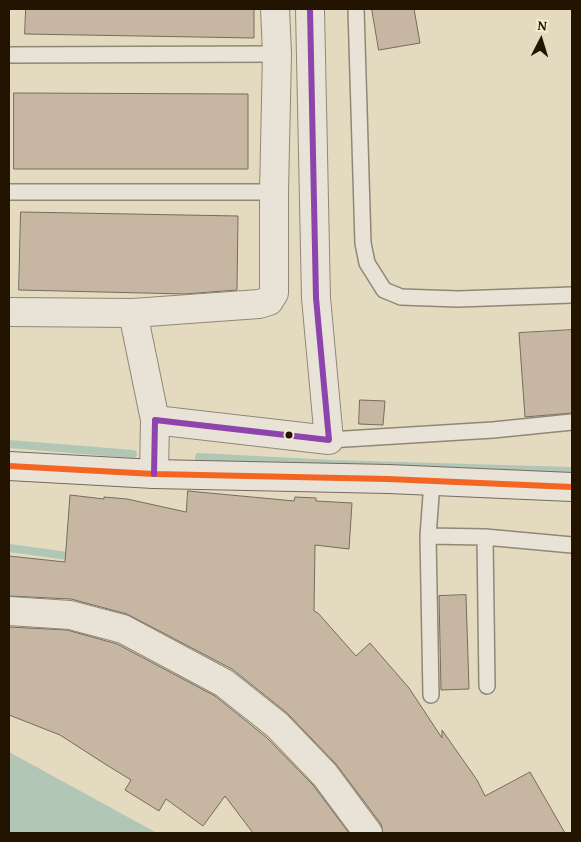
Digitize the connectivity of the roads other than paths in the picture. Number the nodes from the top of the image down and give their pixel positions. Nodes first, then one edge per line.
1 (275, 9) edge
2 (310, 9) edge
3 (356, 9) edge
4 (277, 54) junction
5 (9, 55) edge
6 (9, 192) edge
7 (274, 192) junction
8 (572, 295) edge
9 (9, 312) edge
10 (133, 313) junction
11 (156, 420) junction
12 (572, 422) edge
13 (329, 440) junction
14 (9, 466) edge
15 (154, 466) junction
16 (432, 482) junction
17 (572, 487) edge
18 (428, 536) junction
19 (485, 538) junction
20 (572, 545) edge
21 (9, 611) edge
22 (487, 686) dead end
23 (431, 695) dead end
24 (368, 833) edge

1 - 4 street
2 - 13 street
3 - 8 lane
4 - 5 lane
4 - 7 street
6 - 7 lane
7 - 10 street
9 - 10 street
10 - 11 street
11 - 13 street
11 - 15 street
12 - 13 lane
14 - 15 street
15 - 16 street
16 - 17 street
16 - 18 lane
18 - 19 lane
18 - 23 lane
19 - 20 lane
19 - 22 lane
21 - 24 street

